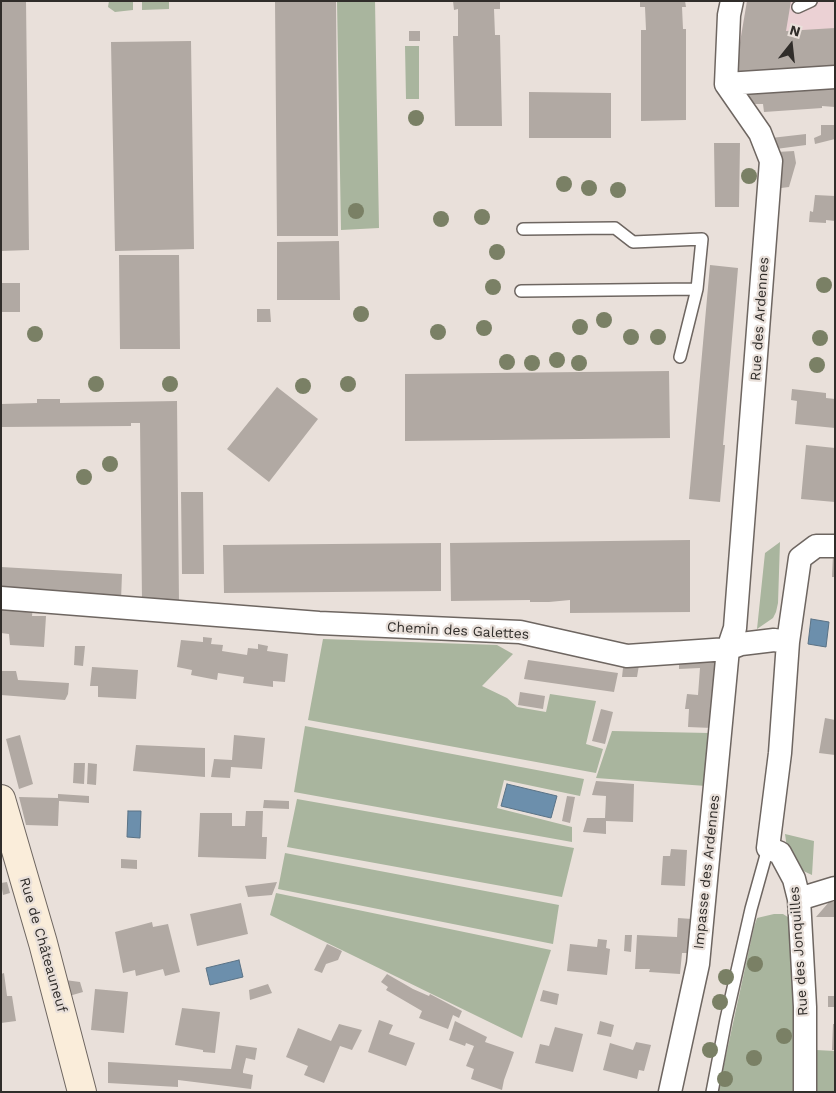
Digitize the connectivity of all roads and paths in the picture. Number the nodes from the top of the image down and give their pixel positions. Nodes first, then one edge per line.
1 (732, 1) edge
2 (811, 1) edge
3 (798, 7) dead end
4 (835, 76) edge
5 (726, 84) junction
6 (523, 229) dead end
7 (697, 289) junction
8 (521, 291) dead end
9 (680, 357) dead end
10 (835, 546) edge
11 (1, 598) edge
12 (788, 642) junction
13 (728, 649) junction
14 (1, 799) edge
15 (768, 848) junction
16 (835, 888) edge
17 (798, 899) junction
18 (82, 1092) edge
19 (670, 1092) edge
20 (712, 1092) edge
21 (804, 1092) edge

1 - 5 street
2 - 3 lane
4 - 5 street
5 - 13 street, Rue des Ardennes
6 - 7 lane
7 - 8 lane
7 - 9 lane
10 - 12 street
11 - 13 street, Chemin des Galettes
12 - 13 street, Chemin des Galettes
12 - 15 street
13 - 19 street, Impasse des Ardennes
14 - 18 main road, Rue de Châteauneuf
15 - 17 street, Rue des Jonquilles
15 - 20 lane
16 - 17 street
17 - 21 street, Rue des Jonquilles

